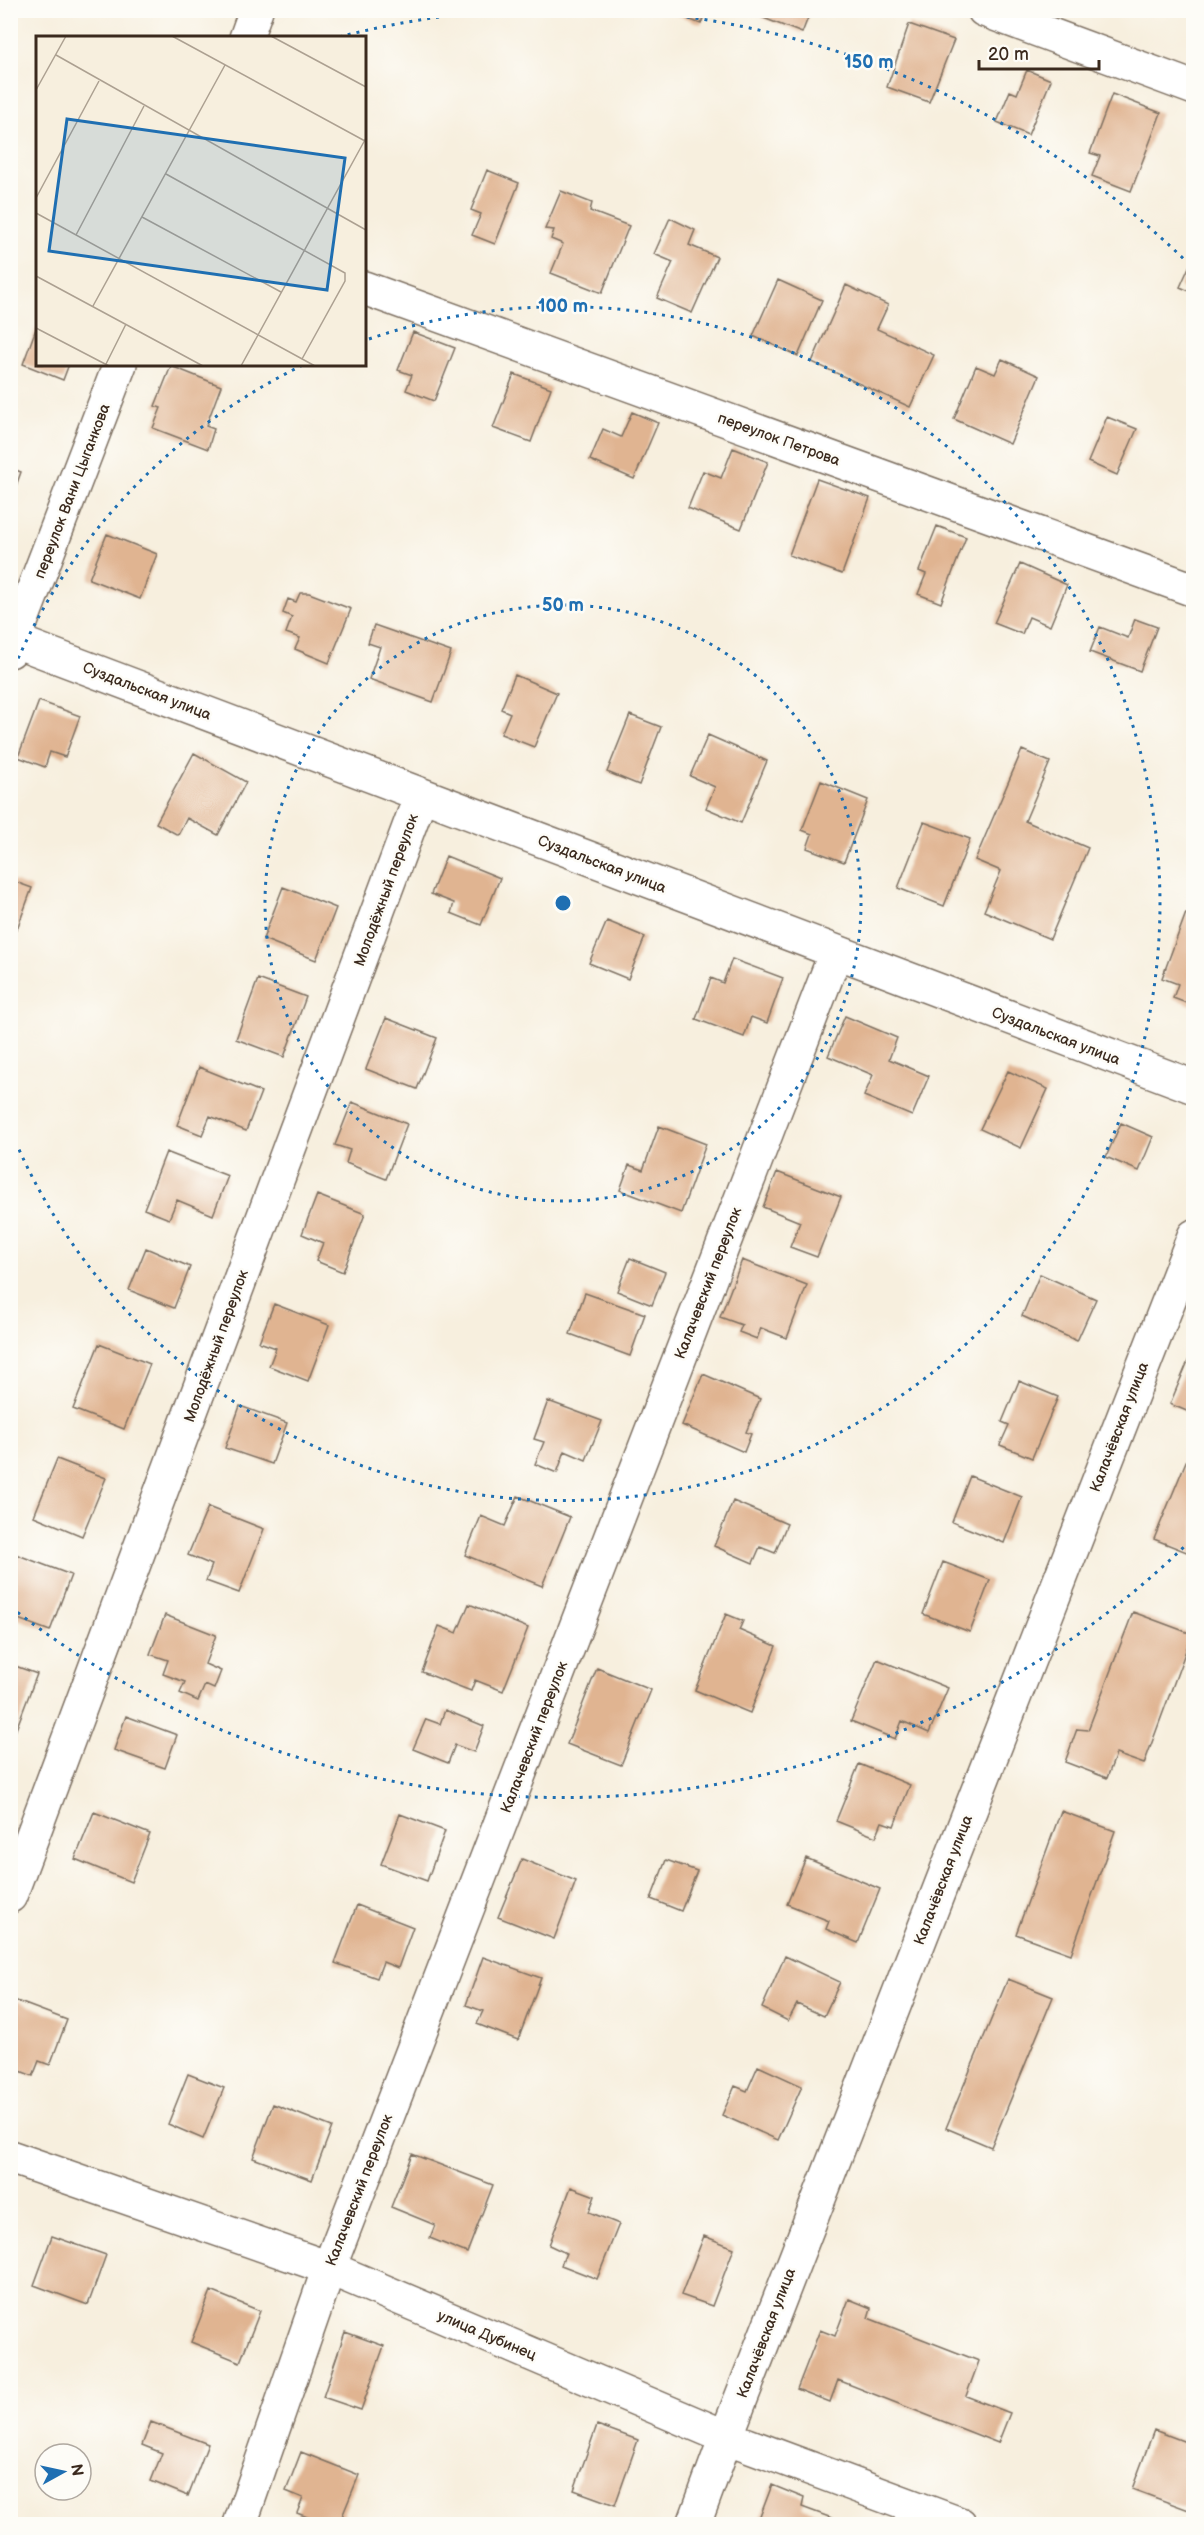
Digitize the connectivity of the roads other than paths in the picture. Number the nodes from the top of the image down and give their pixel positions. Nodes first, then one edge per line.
1 (256, 10) edge
2 (984, 10) edge
3 (247, 36) edge
4 (1194, 88) edge
5 (366, 289) edge
6 (119, 366) edge
7 (1194, 590) edge
8 (12, 644) edge
9 (421, 795) junction
10 (836, 952) junction
11 (1194, 1087) edge
12 (1194, 1236) edge
13 (10, 1896) edge
14 (10, 2157) edge
15 (329, 2268) junction
16 (726, 2437) junction
17 (240, 2524) edge
18 (694, 2524) edge
19 (960, 2524) edge

1 - 3 street
2 - 4 street
5 - 7 street, переулок Петрова
6 - 8 street, переулок Вани Цыганкова
8 - 9 street, Суздальская улица
9 - 10 street, Суздальская улица
9 - 13 street, Молодёжный переулок
10 - 11 street, Суздальская улица
10 - 15 street, Калачевский переулок
12 - 16 street, Калачёвская улица
14 - 15 street, улица Дубинец
15 - 16 street, улица Дубинец
15 - 17 street, Калачевский переулок
16 - 18 street, Калачёвская улица
16 - 19 street, улица Дубинец

